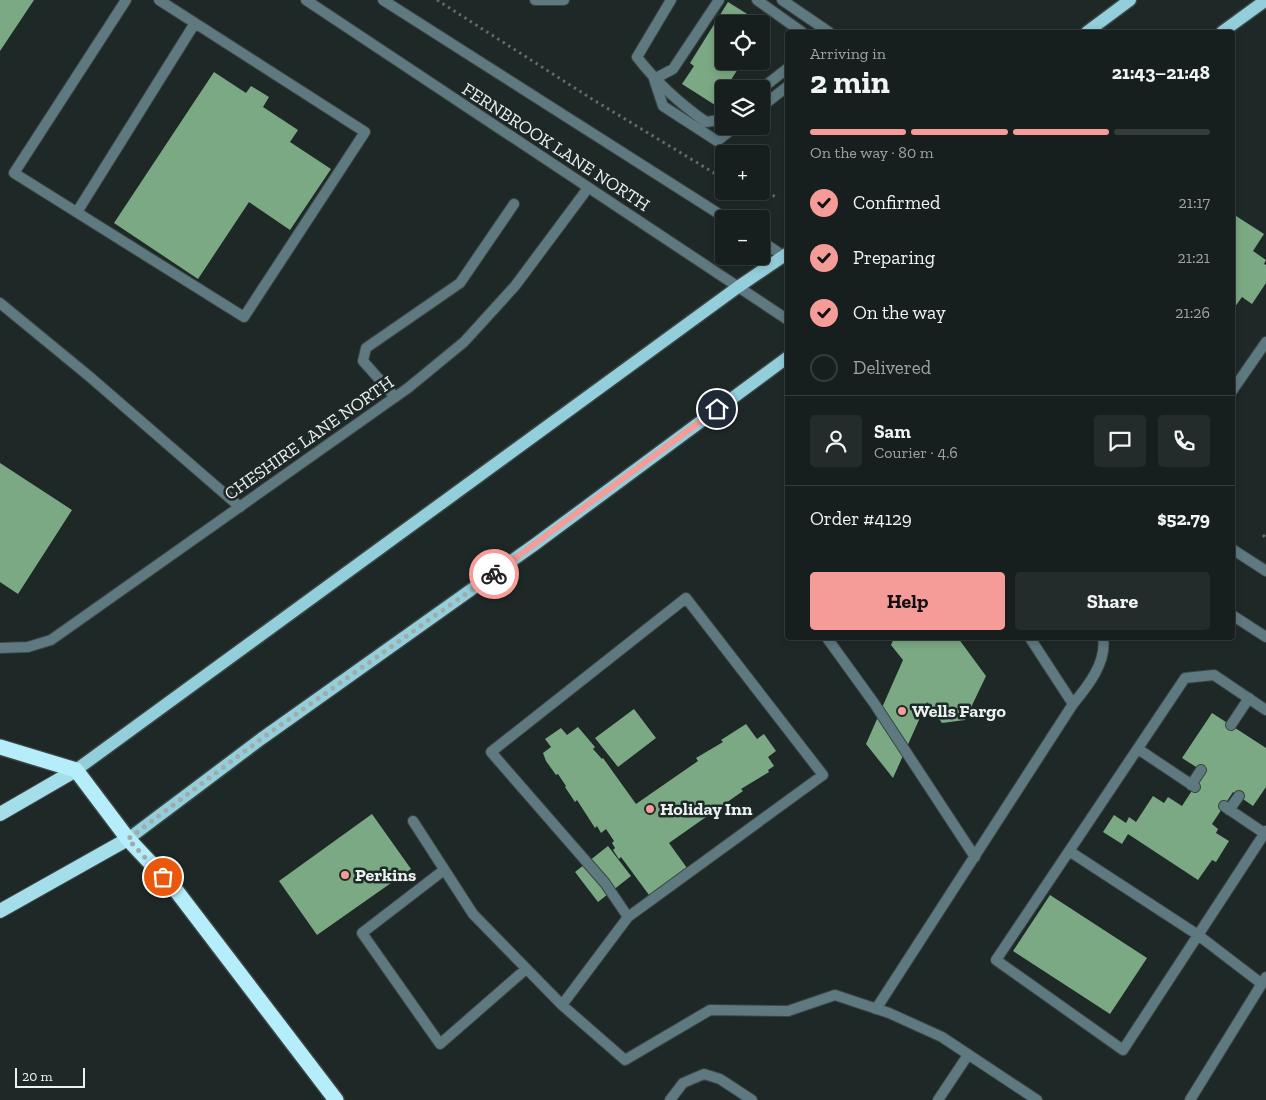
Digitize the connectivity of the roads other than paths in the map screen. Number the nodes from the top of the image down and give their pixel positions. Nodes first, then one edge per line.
1 (126, 0) edge
2 (159, 0) edge
3 (306, 0) edge
4 (383, 0) edge
5 (535, 0) edge
6 (564, 0) edge
7 (671, 0) edge
8 (719, 0) edge
9 (757, 0) edge
10 (782, 0) edge
11 (1130, 0) edge
12 (1266, 0) edge
13 (195, 23) junction
14 (799, 30) edge
15 (826, 30) edge
16 (1090, 30) edge
17 (1225, 30) edge
18 (785, 70) edge
19 (654, 79) junction
20 (770, 82) edge
21 (785, 88) edge
22 (770, 100) edge
23 (715, 121) edge
24 (724, 135) edge
25 (588, 188) junction
26 (514, 204) dead end
27 (715, 211) edge
28 (77, 212) junction
29 (770, 246) edge
30 (785, 255) edge
31 (785, 257) edge
32 (738, 287) junction
33 (0, 304) edge
34 (785, 318) edge
35 (1266, 342) edge
36 (785, 359) edge
37 (1235, 387) edge
38 (395, 397) junction
39 (240, 507) junction
40 (1235, 551) edge
41 (1266, 571) edge
42 (1235, 617) edge
43 (1266, 637) edge
44 (828, 640) edge
45 (1031, 640) edge
46 (1103, 640) edge
47 (0, 648) edge
48 (1249, 698) junction
49 (1073, 704) junction
50 (1266, 710) edge
51 (1231, 725) dead end
52 (0, 747) edge
53 (1138, 749) junction
54 (76, 770) junction
55 (1201, 770) dead end
56 (1238, 796) dead end
57 (0, 814) edge
58 (413, 821) dead end
59 (1265, 832) edge
60 (128, 839) junction
61 (1069, 851) junction
62 (975, 857) junction
63 (444, 870) junction
64 (0, 911) edge
65 (628, 917) junction
66 (1198, 935) junction
67 (526, 969) junction
68 (1265, 982) edge
69 (562, 1006) junction
70 (876, 1009) junction
71 (968, 1055) junction
72 (336, 1100) edge
73 (670, 1100) edge
74 (752, 1100) edge
75 (938, 1100) edge
76 (1037, 1100) edge
77 (1190, 1100) edge

1 - 28 street
2 - 13 street
3 - 25 street, FERNBROOK LANE NORTH
4 - 27 street, FERNBROOK LANE NORTH
5 - 6 street
7 - 19 street
8 - 19 street
9 - 14 street
10 - 15 street
11 - 16 main road
12 - 17 main road
13 - 28 street
13 - 28 street
18 - 20 street
19 - 23 street
19 - 24 street
21 - 22 street
25 - 32 street, FERNBROOK LANE NORTH
25 - 38 street, CHESHIRE LANE NORTH
26 - 38 street
29 - 30 street
31 - 32 main road
32 - 34 street, FERNBROOK LANE NORTH
32 - 54 main road
33 - 39 street
35 - 37 street
36 - 60 main road
38 - 39 street, CHESHIRE LANE NORTH
39 - 47 street, CHESHIRE LANE NORTH
40 - 41 street
42 - 43 street
44 - 62 street
45 - 49 street
46 - 49 street
48 - 50 street
48 - 51 street
48 - 53 street
49 - 62 street
52 - 54 highway
53 - 55 street
53 - 61 street
54 - 57 highway
54 - 60 highway
56 - 59 street
58 - 63 street
59 - 66 street
60 - 64 highway
60 - 72 highway
61 - 66 street
61 - 66 street
62 - 70 street
63 - 67 street
63 - 67 street
65 - 65 street
65 - 69 street
66 - 68 street
67 - 69 street
68 - 77 street
69 - 70 street
70 - 71 street
71 - 75 street
71 - 76 street
73 - 74 street

